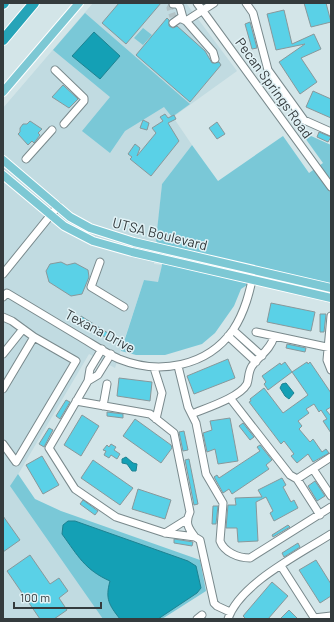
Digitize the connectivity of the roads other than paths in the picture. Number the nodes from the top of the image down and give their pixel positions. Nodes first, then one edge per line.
1 (34, 3) edge
2 (80, 3) edge
3 (197, 3) edge
4 (214, 3) edge
5 (246, 3) edge
6 (173, 4) edge
7 (203, 11) junction
8 (178, 20) junction
9 (3, 40) edge
10 (215, 59) dead end
11 (55, 70) dead end
12 (3, 92) edge
13 (64, 124) dead end
14 (52, 130) dead end
15 (331, 132) edge
16 (26, 159) dead end
17 (3, 160) edge
18 (3, 175) edge
19 (331, 187) edge
20 (58, 206) junction
21 (51, 215) junction
22 (153, 247) junction
23 (150, 256) junction
24 (100, 262) dead end
25 (254, 270) junction
26 (3, 274) edge
27 (252, 281) junction
28 (331, 288) edge
29 (4, 292) edge
30 (331, 298) edge
31 (124, 307) dead end
32 (331, 316) edge
33 (3, 317) edge
34 (23, 329) junction
35 (256, 332) dead end
36 (230, 333) junction
37 (274, 336) junction
38 (34, 337) junction
39 (330, 348) edge
40 (102, 349) junction
41 (3, 354) edge
42 (111, 354) junction
43 (259, 359) junction
44 (178, 366) junction
45 (154, 368) junction
46 (331, 370) edge
47 (88, 381) junction
48 (107, 384) dead end
49 (3, 389) edge
50 (230, 398) junction
51 (76, 401) junction
52 (103, 406) junction
53 (192, 414) junction
54 (156, 419) junction
55 (3, 444) edge
56 (331, 457) edge
57 (313, 469) junction
58 (297, 479) junction
59 (331, 496) edge
60 (331, 507) edge
61 (320, 515) junction
62 (186, 520) junction
63 (166, 533) junction
64 (331, 534) edge
65 (195, 536) junction
66 (281, 566) junction
67 (230, 612) junction
68 (331, 616) edge
69 (314, 618) edge
70 (228, 619) edge

1 - 9 highway
2 - 12 main road
3 - 7 street, Pecan Springs Road
4 - 7 street
5 - 15 street
6 - 8 street
7 - 8 street
7 - 19 street, Pecan Springs Road
8 - 10 street
11 - 13 street
14 - 16 street
17 - 20 main road, UTSA Boulevard
18 - 21 main road, UTSA Boulevard
20 - 21 street
20 - 22 main road, UTSA Boulevard
21 - 23 main road, UTSA Boulevard
21 - 26 street
22 - 23 street
22 - 25 main road, UTSA Boulevard
23 - 27 main road, UTSA Boulevard
24 - 31 street
25 - 27 street, Texana Drive
25 - 28 main road, UTSA Boulevard
27 - 30 main road, UTSA Boulevard
27 - 36 street, Texana Drive
29 - 40 street, Texana Drive
32 - 39 street
33 - 34 street
34 - 38 street
34 - 41 street
35 - 37 street
36 - 43 street
36 - 44 street, Texana Drive
37 - 39 street
37 - 43 street
38 - 49 street
38 - 55 street
39 - 46 street
40 - 42 street, Texana Drive
40 - 47 street
42 - 45 street, Texana Drive
42 - 47 street
43 - 50 street
44 - 45 street, Texana Drive
44 - 53 street
45 - 54 street
47 - 51 street
48 - 52 street
50 - 53 street
50 - 58 street
51 - 52 street
51 - 63 street
52 - 54 street
53 - 61 street
54 - 62 street
56 - 57 street
57 - 58 street
57 - 59 street
58 - 61 street
60 - 61 street
62 - 63 street
62 - 65 street
63 - 65 street
64 - 66 street
65 - 67 street
66 - 67 street
66 - 69 street
67 - 70 street
68 - 69 street

